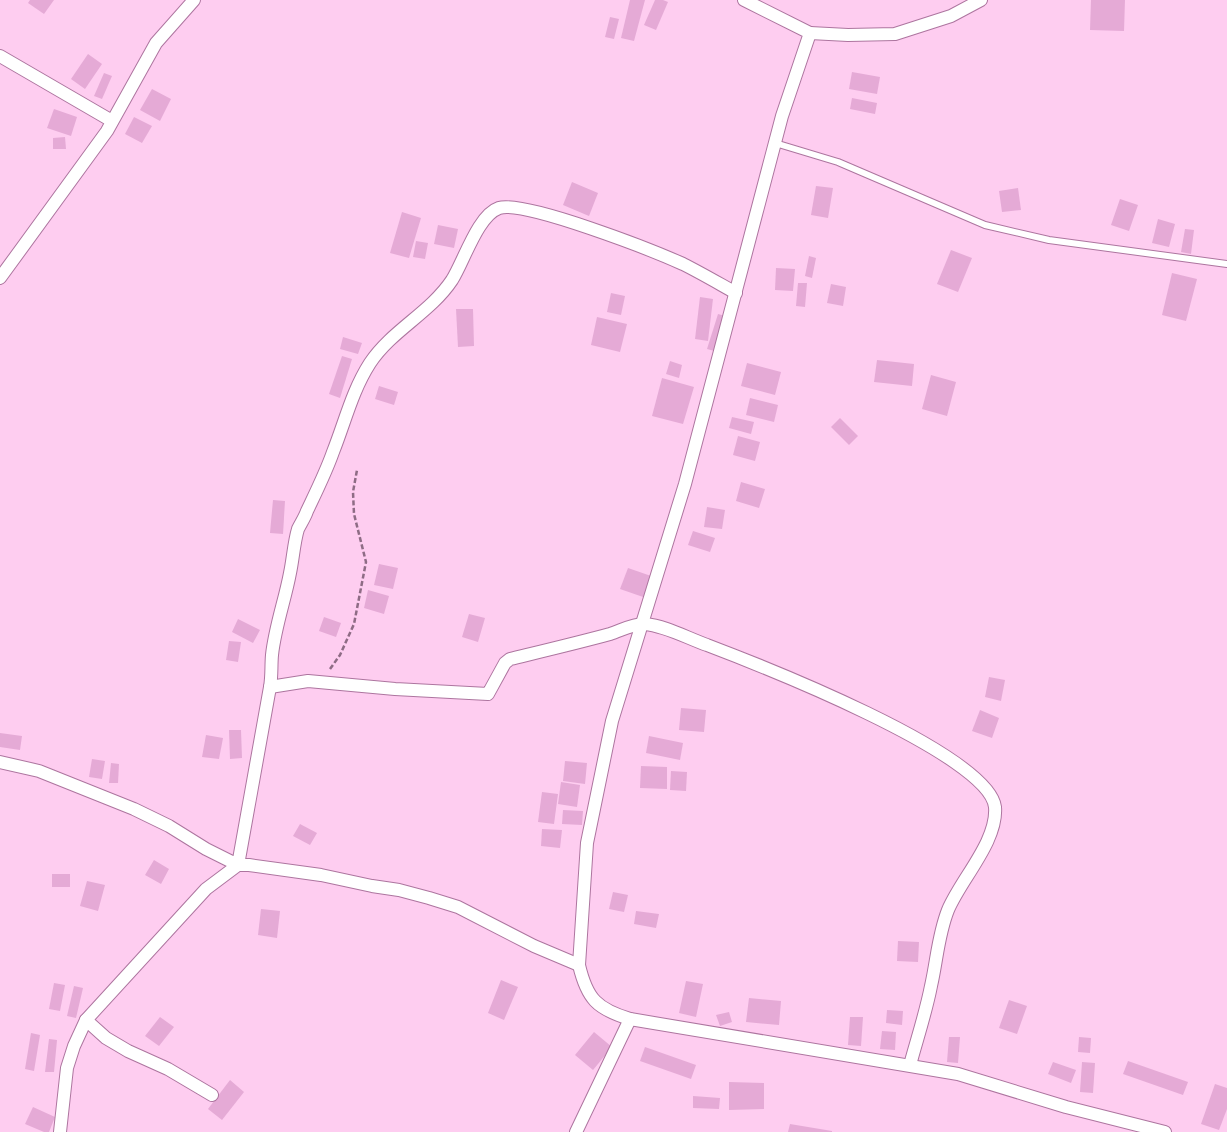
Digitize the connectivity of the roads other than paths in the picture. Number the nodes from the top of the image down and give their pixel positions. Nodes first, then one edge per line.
1 (194, 0) edge
2 (744, 0) edge
3 (981, 0) edge
4 (810, 33) junction
5 (0, 56) edge
6 (112, 121) junction
7 (775, 143) junction
8 (1227, 264) edge
9 (0, 278) edge
10 (736, 293) junction
11 (643, 623) junction
12 (270, 687) junction
13 (0, 762) edge
14 (238, 865) junction
15 (579, 965) junction
16 (630, 1019) junction
17 (86, 1020) junction
18 (910, 1065) junction
19 (212, 1095) dead end
20 (60, 1132) edge
21 (576, 1132) edge
22 (1165, 1132) edge

1 - 6 street
2 - 4 street
3 - 4 street
4 - 7 street
5 - 6 street
6 - 9 street
7 - 8 lane
7 - 10 street
10 - 11 street
10 - 12 street
11 - 12 street
11 - 15 street
11 - 18 street
12 - 14 street
13 - 14 street
14 - 15 street
14 - 17 street
15 - 16 street
16 - 18 street
16 - 21 street
17 - 19 street
17 - 20 street
18 - 22 street

